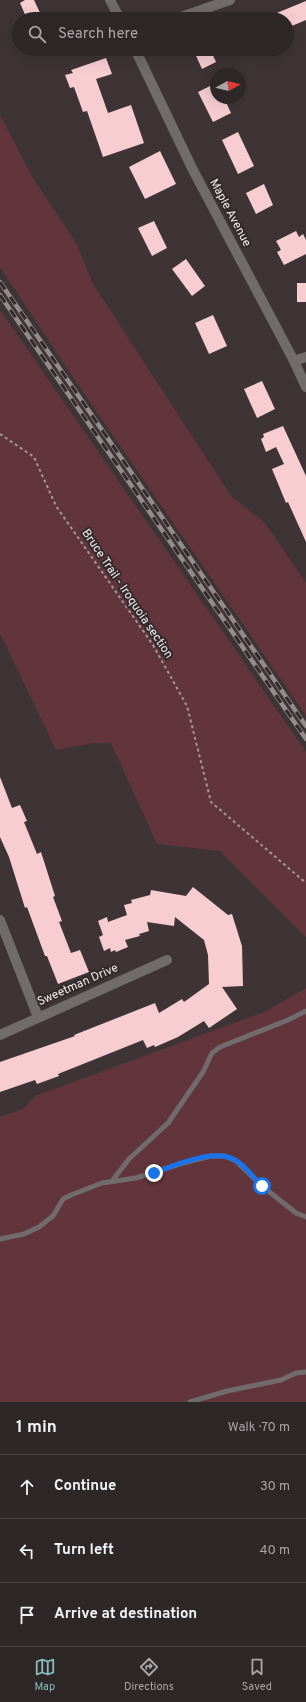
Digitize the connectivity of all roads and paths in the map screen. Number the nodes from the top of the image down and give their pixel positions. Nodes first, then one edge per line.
1 (110, 0) edge
2 (230, 0) edge
3 (116, 12) edge
4 (195, 12) edge
5 (138, 56) edge
6 (306, 357) edge
7 (294, 361) junction
8 (306, 387) edge
9 (0, 434) edge
10 (306, 883) edge
11 (0, 920) edge
12 (167, 960) dead end
13 (306, 1010) edge
14 (38, 1017) junction
15 (0, 1035) edge
16 (112, 1181) junction
17 (306, 1217) edge
18 (0, 1239) edge
19 (306, 1372) edge
20 (190, 1402) edge

1 - 3 street
2 - 4 street
5 - 7 street, Maple Avenue
6 - 7 street
7 - 8 street, Maple Avenue
9 - 10 path, Bruce Trail - Iroquoia section
11 - 14 street
12 - 14 street, Sweetman Drive
13 - 16 lane
14 - 15 street, Sweetman Drive
16 - 17 lane
16 - 18 lane
19 - 20 lane

